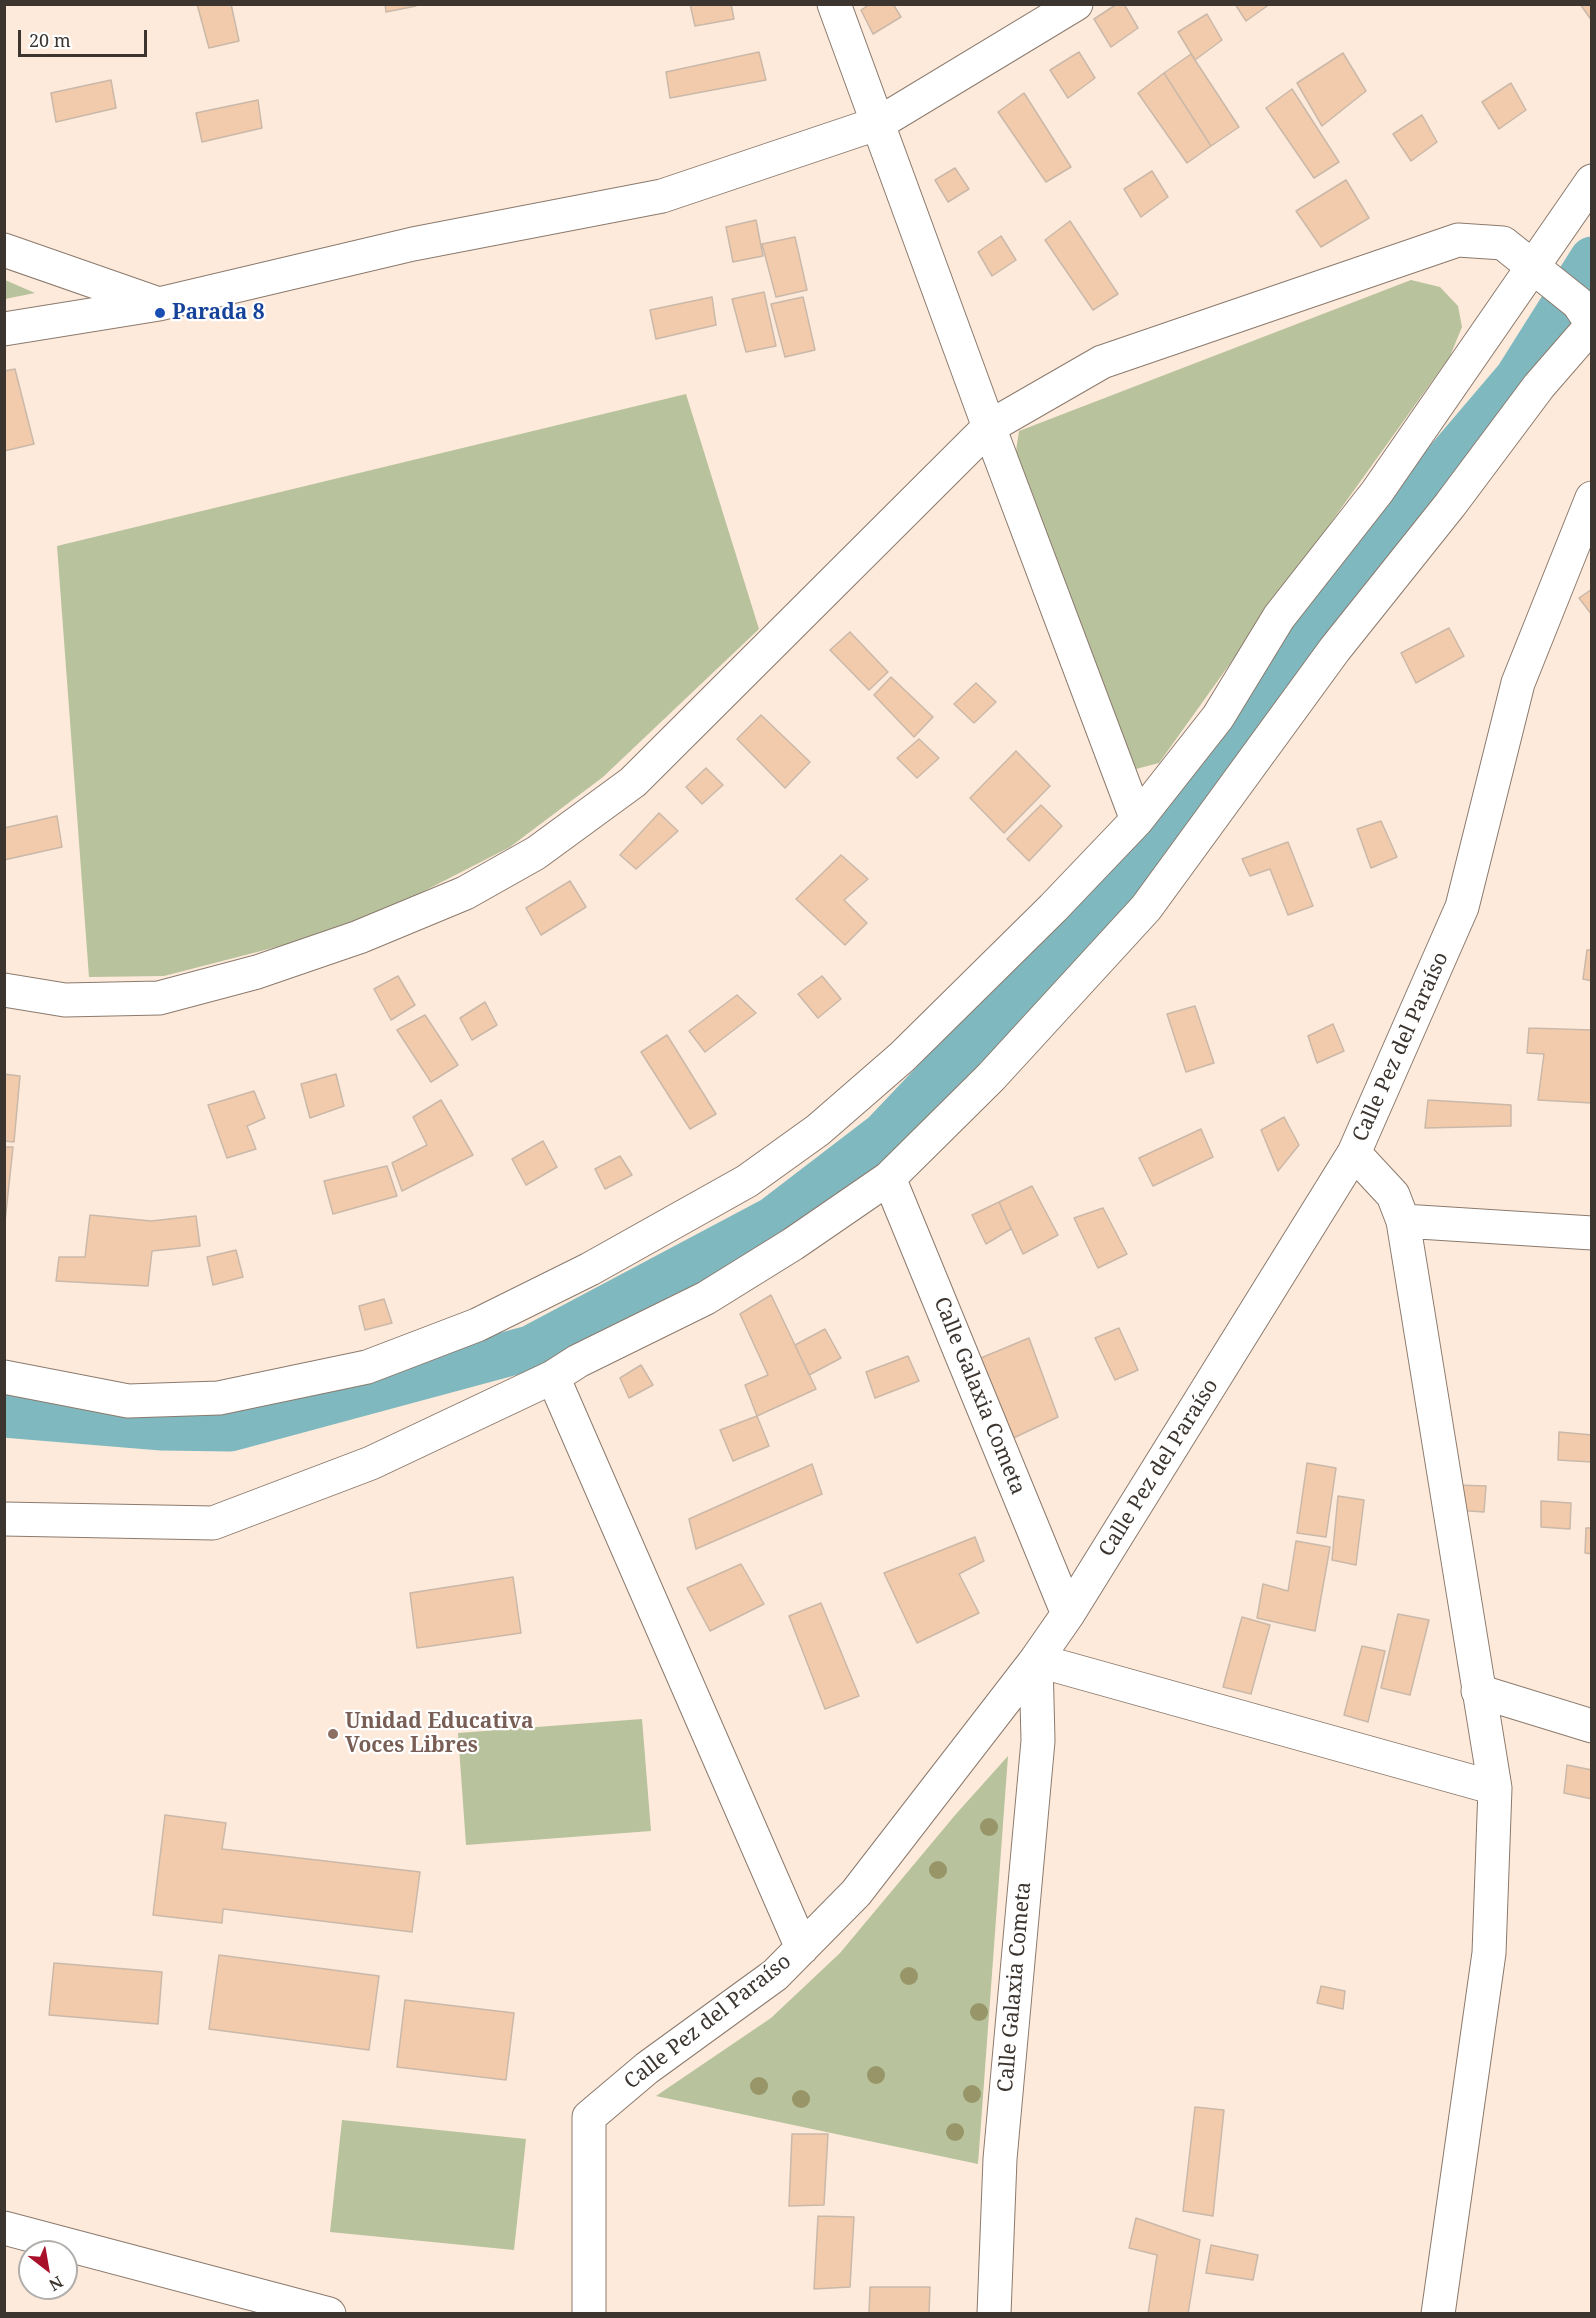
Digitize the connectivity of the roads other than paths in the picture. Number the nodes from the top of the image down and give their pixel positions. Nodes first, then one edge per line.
1 (834, 4) edge
2 (1076, 4) edge
3 (879, 123) junction
4 (1592, 181) edge
5 (4, 250) edge
6 (1541, 274) junction
7 (159, 304) junction
8 (1587, 318) edge
9 (4, 329) edge
10 (988, 427) junction
11 (1592, 498) edge
12 (1137, 820) junction
13 (4, 990) edge
14 (1354, 1153) junction
15 (890, 1178) junction
16 (1403, 1221) junction
17 (1592, 1233) edge
18 (4, 1377) edge
19 (553, 1377) junction
20 (4, 1519) edge
21 (1068, 1614) junction
22 (1036, 1660) junction
23 (1478, 1691) junction
24 (1592, 1726) edge
25 (1495, 1788) junction
26 (802, 1948) junction
27 (4, 2228) edge
28 (329, 2313) edge
29 (589, 2313) edge
30 (994, 2313) edge
31 (1438, 2313) edge

1 - 3 street
2 - 3 street
3 - 7 street
3 - 10 street
4 - 6 street
5 - 7 street
6 - 8 street
6 - 10 street
6 - 12 street
7 - 9 street
8 - 15 street
10 - 12 street
10 - 13 street
11 - 14 street, Calle Pez del Paraíso
12 - 18 street
14 - 16 street
14 - 21 street, Calle Pez del Paraíso
15 - 19 street
15 - 21 street, Calle Galaxia Cometa
16 - 17 street
16 - 23 street
19 - 20 street
19 - 26 street
21 - 22 street, Calle Pez del Paraíso
22 - 25 street
22 - 26 street, Calle Pez del Paraíso
22 - 30 street, Calle Galaxia Cometa
23 - 24 street
23 - 25 street
25 - 31 street
26 - 29 street, Calle Pez del Paraíso
27 - 28 street

